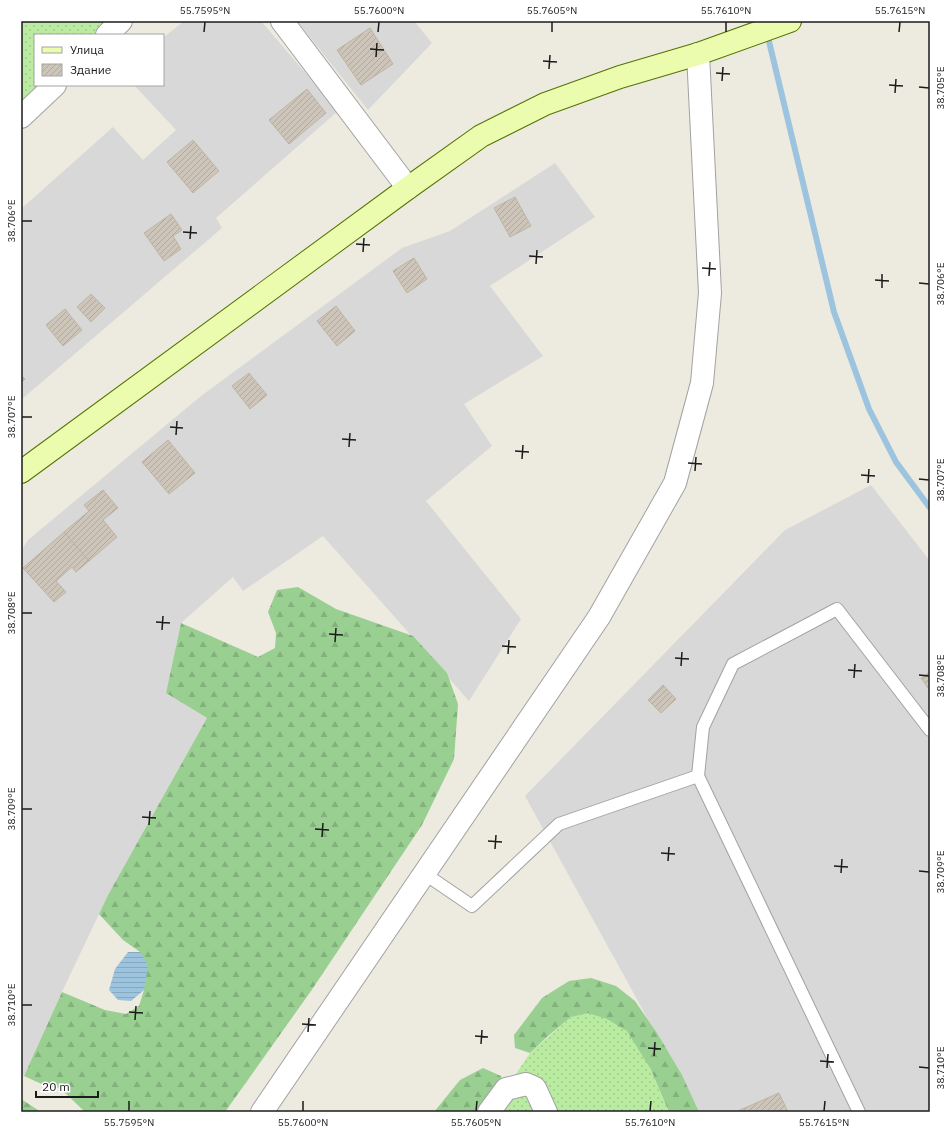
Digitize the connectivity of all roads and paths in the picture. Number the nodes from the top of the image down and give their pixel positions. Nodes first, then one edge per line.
1 (121, 21) edge
2 (282, 21) edge
3 (786, 22) edge
4 (108, 34) edge
5 (698, 54) junction
6 (54, 86) edge
7 (21, 117) edge
8 (408, 188) junction
9 (21, 472) edge
10 (930, 730) edge
11 (698, 776) junction
12 (425, 874) junction
13 (262, 1112) edge
14 (489, 1112) edge
15 (546, 1112) edge
16 (859, 1112) edge

1 - 4 street
2 - 8 street
3 - 5 main road
5 - 8 main road
5 - 12 street
6 - 7 street
8 - 9 main road
10 - 11 lane
11 - 12 lane
11 - 16 lane
12 - 13 street
14 - 15 street

